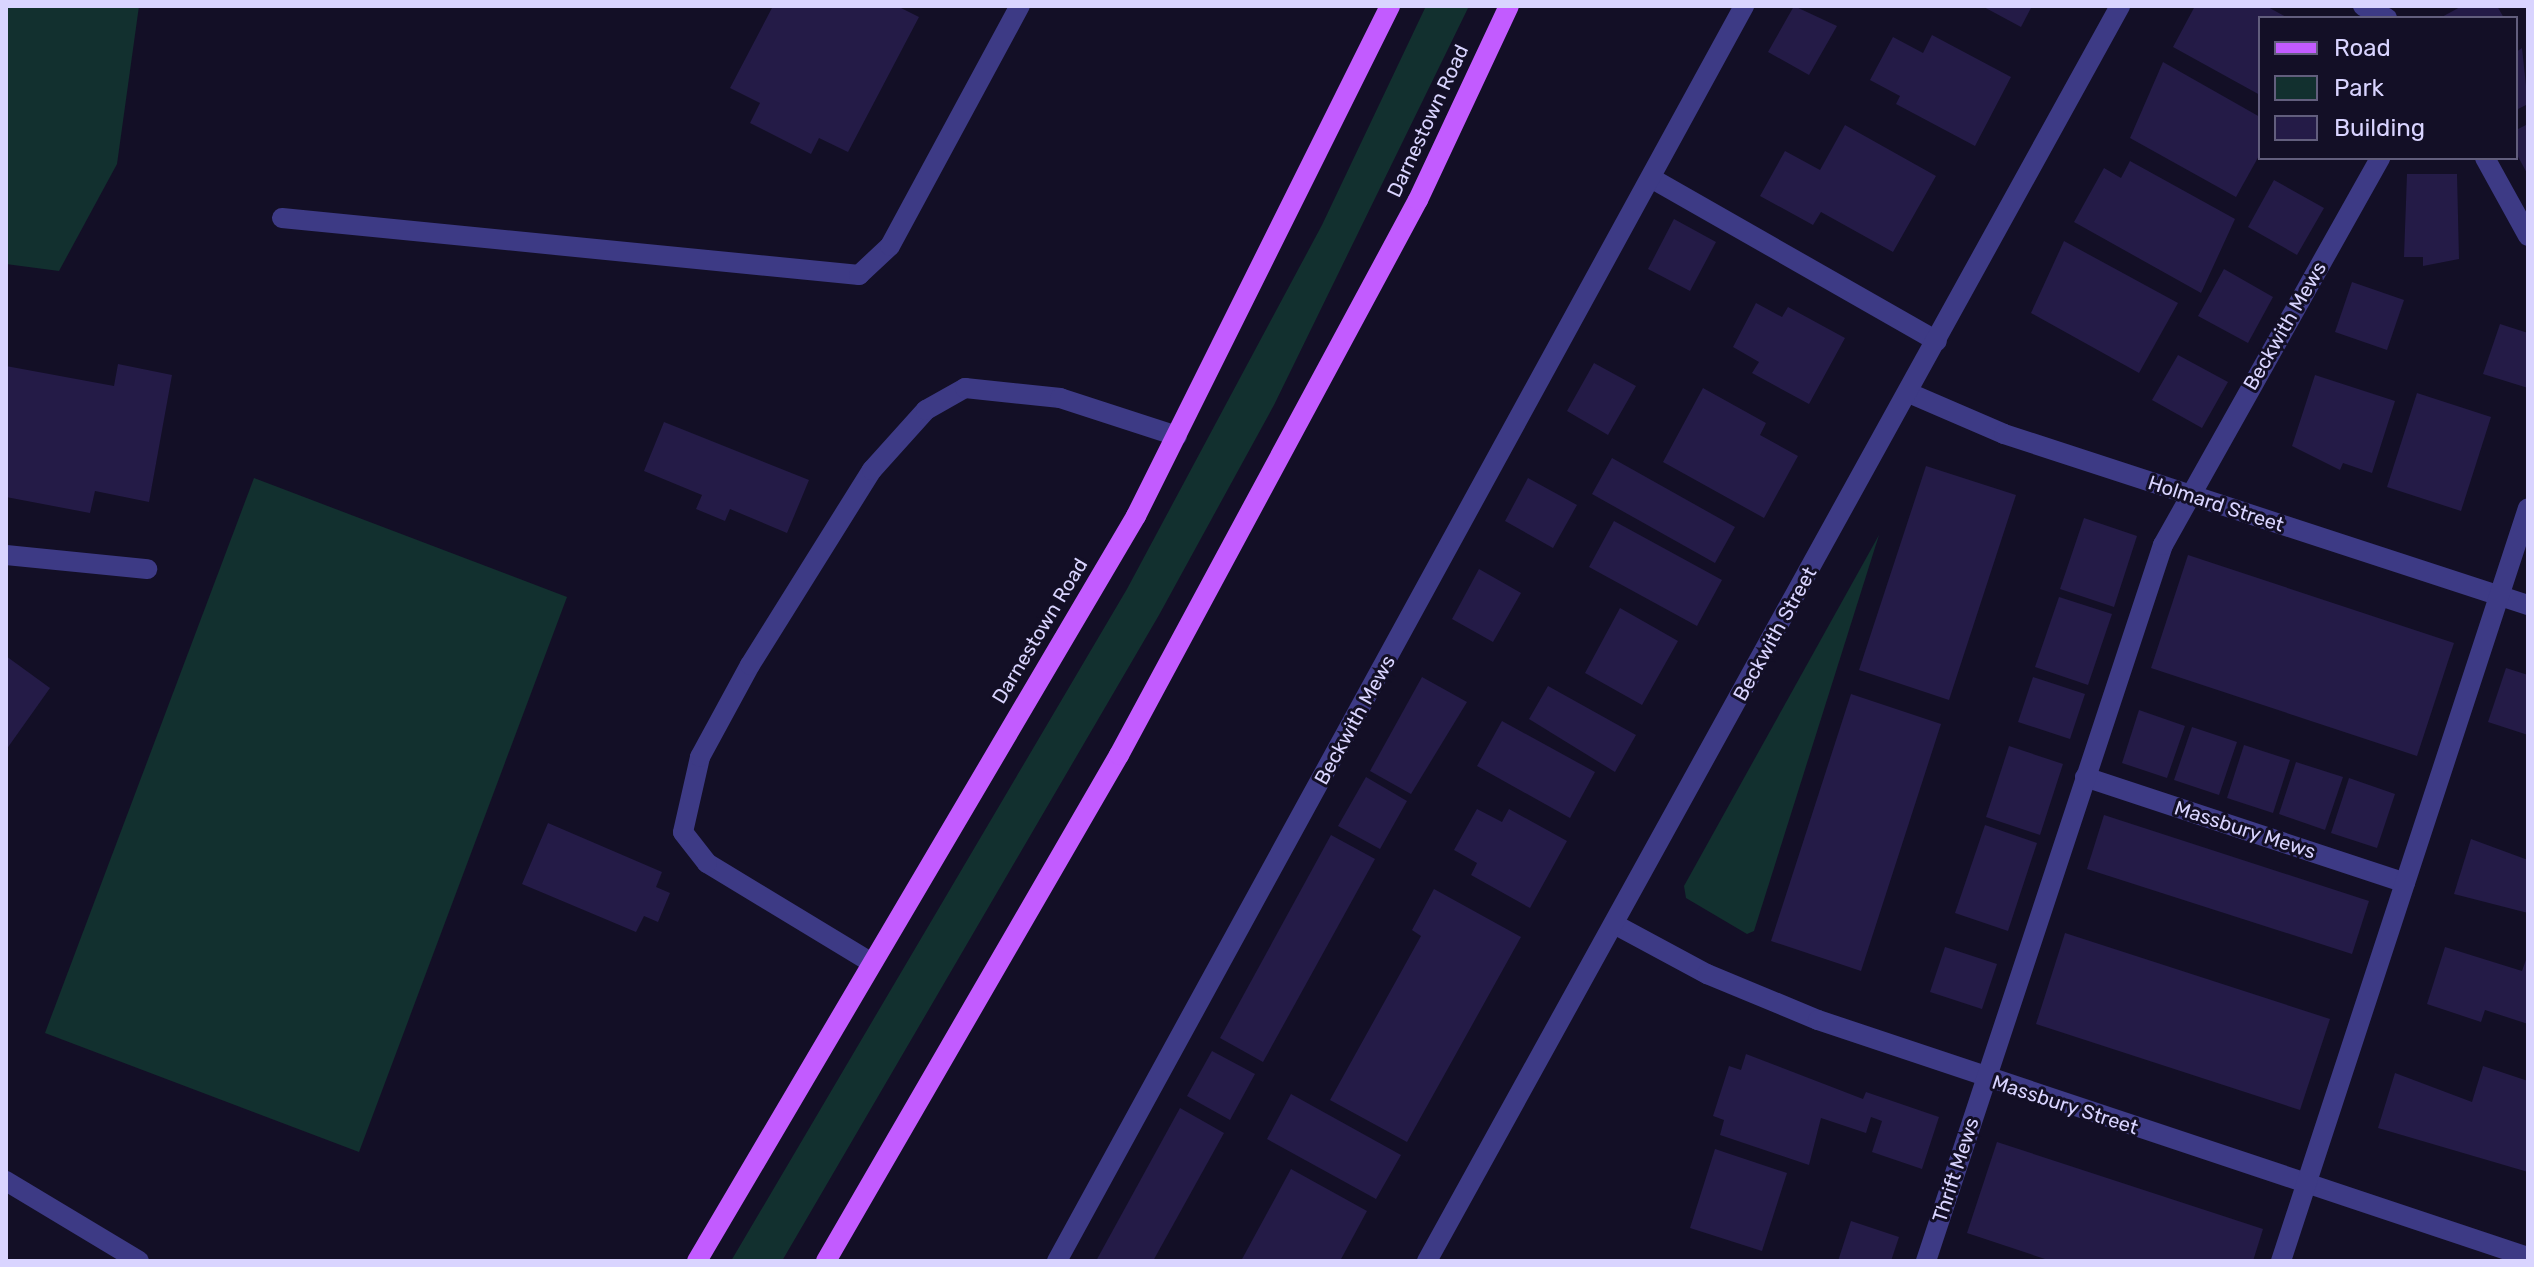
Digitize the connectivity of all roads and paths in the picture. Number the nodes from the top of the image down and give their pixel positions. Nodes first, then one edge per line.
1 (1020, 6) edge
2 (1390, 6) edge
3 (1509, 6) edge
4 (1744, 6) edge
5 (2120, 6) edge
6 (2363, 6) edge
7 (2383, 16) edge
8 (2379, 160) edge
9 (2486, 160) edge
10 (1651, 178) junction
11 (282, 218) dead end
12 (2528, 236) edge
13 (1937, 341) junction
14 (1909, 393) junction
15 (1177, 436) junction
16 (2189, 495) junction
17 (2528, 508) edge
18 (6, 555) edge
19 (147, 569) dead end
20 (2501, 596) junction
21 (2528, 605) edge
22 (2085, 777) junction
23 (2405, 883) junction
24 (1614, 924) junction
25 (872, 963) junction
26 (1985, 1079) junction
27 (6, 1181) edge
28 (2306, 1185) junction
29 (2528, 1257) edge
30 (139, 1261) edge
31 (697, 1261) edge
32 (826, 1261) edge
33 (1057, 1261) edge
34 (1427, 1261) edge
35 (1926, 1261) edge
36 (2281, 1261) edge

1 - 11 street
2 - 15 main road, Darnestown Road
3 - 32 main road, Darnestown Road
4 - 10 street, Beckwith Mews
5 - 13 street, Beckwith Street
6 - 7 street
8 - 16 street, Beckwith Mews
9 - 12 street
10 - 13 street
10 - 33 street, Beckwith Mews
13 - 14 street, Beckwith Street
14 - 16 street, Holmard Street
14 - 24 street, Beckwith Street
15 - 25 main road, Darnestown Road
15 - 25 street
16 - 20 street, Holmard Street
16 - 22 street
17 - 20 street
18 - 19 street
20 - 21 street, Holmard Street
20 - 23 street
22 - 23 street, Massbury Mews
22 - 26 street
23 - 28 street
24 - 26 street, Massbury Street
24 - 34 street, Beckwith Street
25 - 31 main road, Darnestown Road
26 - 28 street, Massbury Street
26 - 35 street, Thrift Mews
27 - 30 street
28 - 29 street, Massbury Street
28 - 36 street

